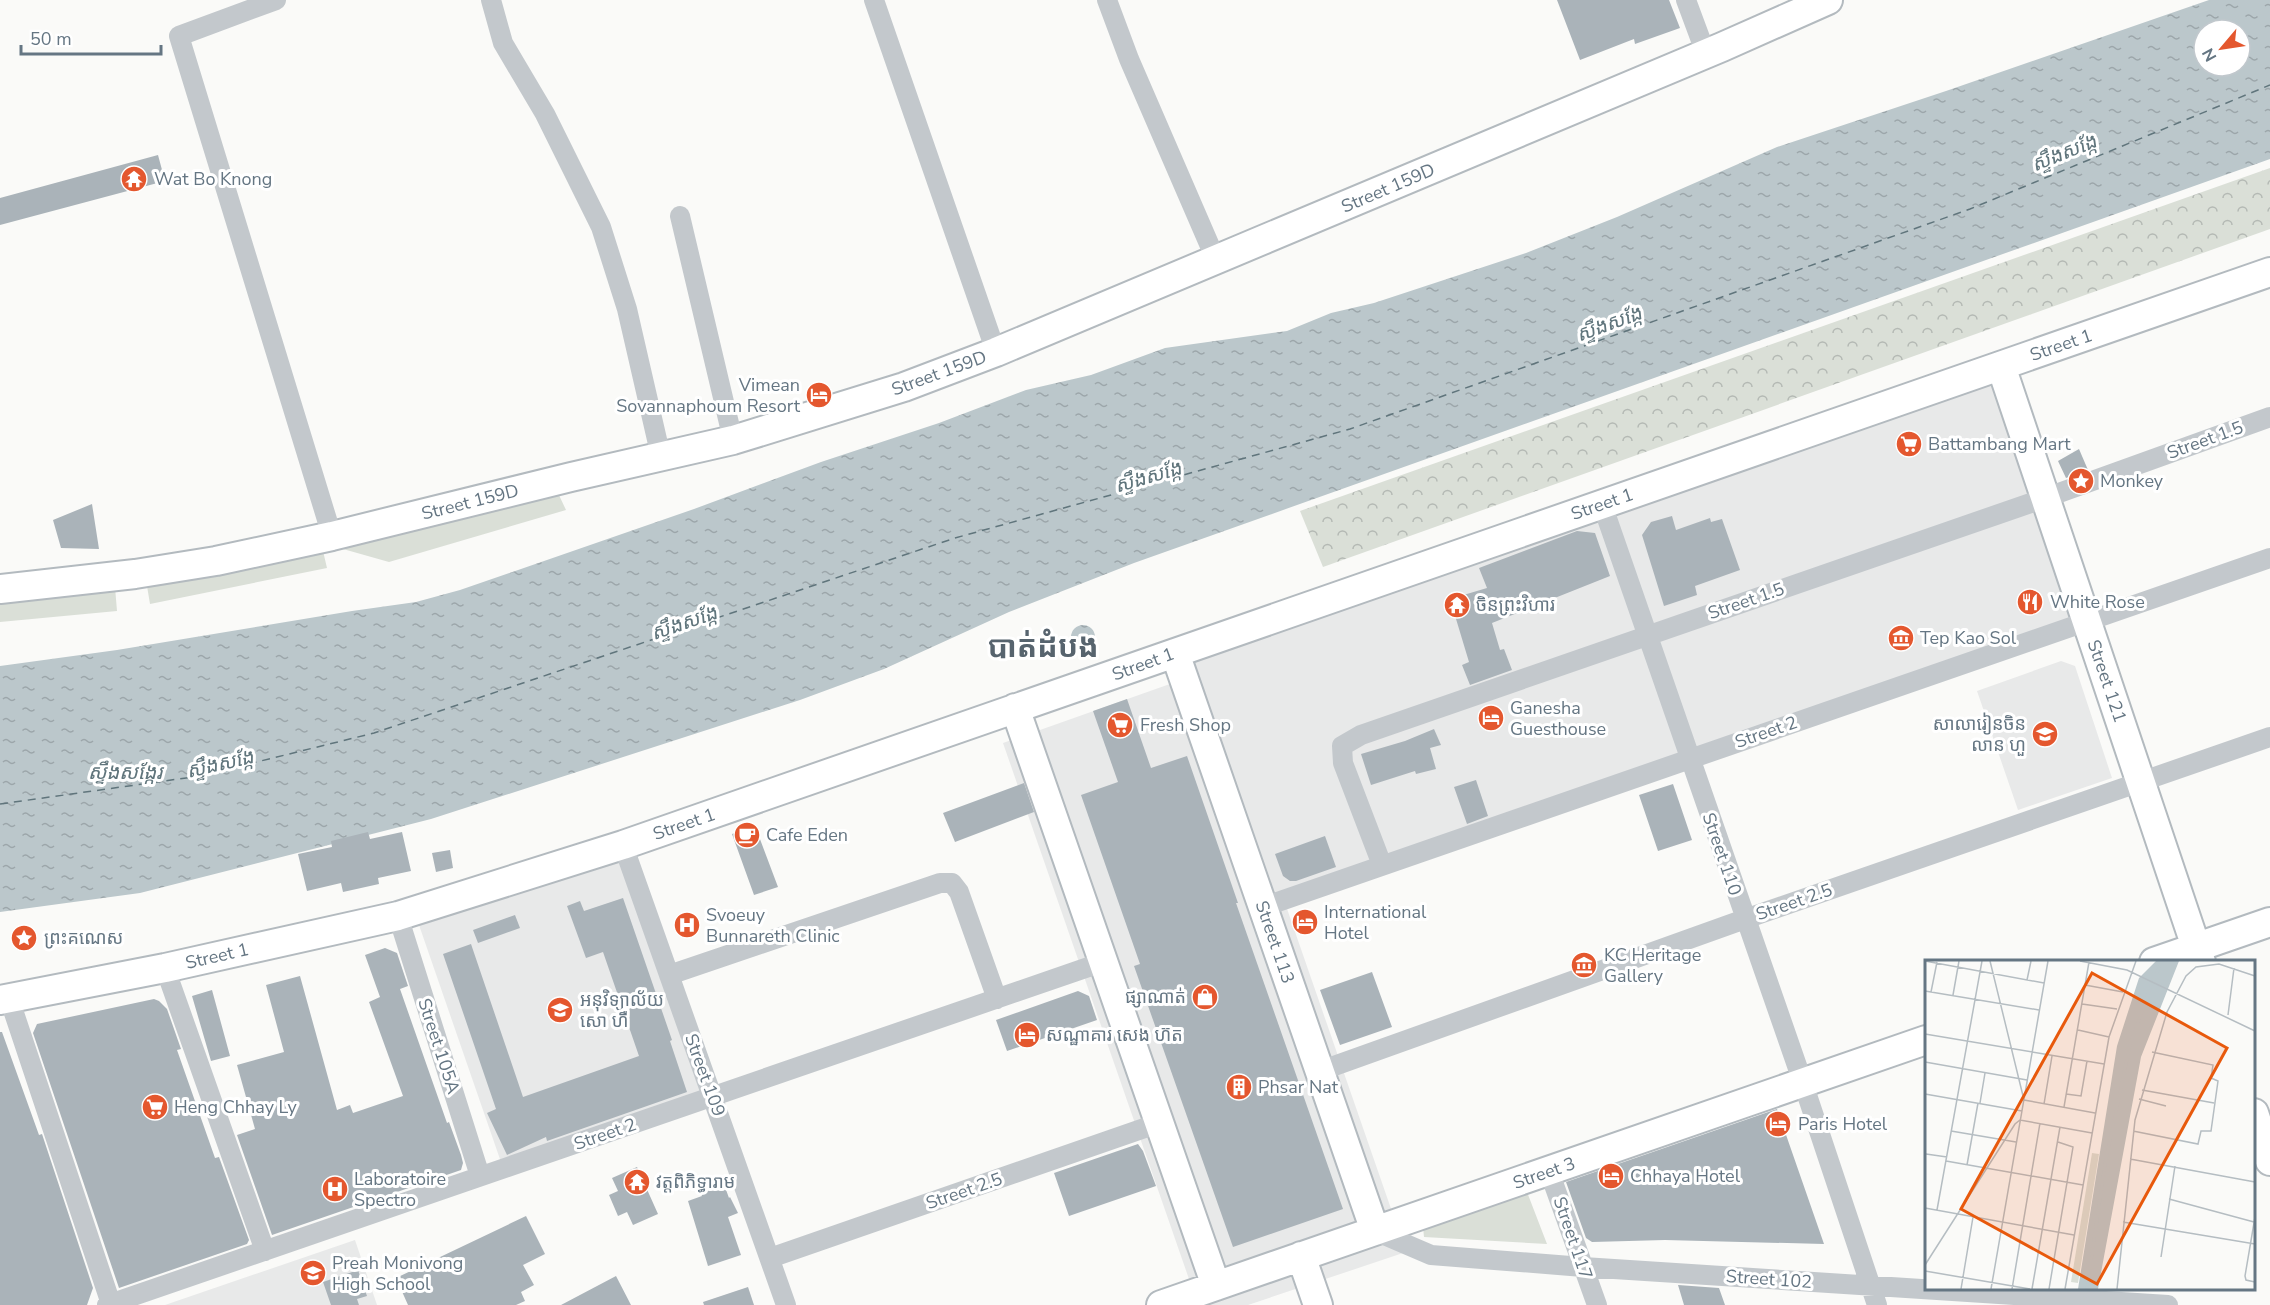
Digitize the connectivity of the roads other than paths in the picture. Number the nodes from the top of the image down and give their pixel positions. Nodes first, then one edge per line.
1 (276, 0) edge
2 (491, 0) edge
3 (874, 0) edge
4 (1107, 0) edge
5 (1686, 0) edge
6 (1828, 0) edge
7 (1706, 54) junction
8 (680, 216) dead end
9 (1216, 260) junction
10 (2270, 272) edge
11 (996, 352) junction
12 (2001, 366) junction
13 (2270, 417) edge
14 (733, 440) junction
15 (661, 457) junction
16 (2045, 498) junction
17 (1602, 504) junction
18 (332, 536) junction
19 (2270, 558) edge
20 (0, 589) edge
21 (2087, 621) junction
22 (1647, 635) junction
23 (1175, 652) junction
24 (1015, 708) junction
25 (2270, 737) edge
26 (1690, 759) junction
27 (2142, 783) junction
28 (623, 845) junction
29 (1382, 865) junction
30 (1263, 907) junction
31 (398, 916) junction
32 (1745, 919) junction
33 (2270, 921) edge
34 (2199, 954) edge
35 (2165, 960) edge
36 (1103, 962) junction
37 (165, 968) junction
38 (669, 975) junction
39 (4, 999) edge
40 (997, 999) junction
41 (1925, 1040) edge
42 (1320, 1071) junction
43 (1803, 1083) junction
44 (713, 1097) junction
45 (2255, 1119) edge
46 (1159, 1123) junction
47 (2270, 1161) edge
48 (1549, 1171) junction
49 (480, 1176) junction
50 (1375, 1231) junction
51 (265, 1251) junction
52 (1301, 1256) junction
53 (770, 1258) junction
54 (1583, 1267) junction
55 (1870, 1286) junction
56 (1925, 1290) edge
57 (1933, 1290) edge
58 (1210, 1295) edge
59 (109, 1304) edge
60 (786, 1305) edge
61 (1161, 1305) edge
62 (1318, 1305) edge
63 (1597, 1305) edge
64 (1877, 1305) edge
65 (2168, 1305) edge

1 - 18 street
2 - 15 street
3 - 11 street
4 - 9 street
5 - 7 street
6 - 7 street, Street 159D
7 - 9 street, Street 159D
8 - 14 street
9 - 11 street, Street 159D
10 - 12 street, Street 1
11 - 14 street, Street 159D
12 - 16 street, Street 121
12 - 17 street, Street 1
13 - 16 street, Street 1.5
14 - 15 street, Street 159D
15 - 18 street, Street 159D
16 - 21 street, Street 121
16 - 22 street, Street 1.5
17 - 22 street, Street 110
17 - 23 street, Street 1
18 - 20 street, Street 159D
19 - 21 street, Street 2
21 - 26 street, Street 2
21 - 27 street, Street 121
22 - 26 street, Street 110
22 - 29 street, Street 1.5
23 - 24 street, Street 1
23 - 30 street, Street 113
24 - 28 street, Street 1
24 - 36 street
25 - 27 street, Street 2.5
26 - 29 street, Street 2
26 - 32 street, Street 110
27 - 32 street, Street 2.5
27 - 34 street, Street 121
28 - 31 street, Street 1
28 - 38 street, Street 109
29 - 30 street, Street 2
30 - 42 street, Street 113
31 - 37 street, Street 1
31 - 49 street, Street 105A
32 - 42 street, Street 2.5
32 - 43 street, Street 110
33 - 34 street
34 - 35 street
36 - 40 street, Street 2
36 - 46 street
37 - 39 street, Street 1
37 - 51 street
38 - 40 street
38 - 44 street, Street 109
39 - 59 street
40 - 44 street, Street 2
41 - 43 street, Street 3
42 - 50 street, Street 113
43 - 48 street, Street 3
43 - 55 street, Street 110
44 - 49 street, Street 2
44 - 53 street, Street 109
45 - 47 street
46 - 53 street, Street 2.5
46 - 58 street
48 - 50 street, Street 3
48 - 54 street, Street 117
49 - 51 street, Street 2
50 - 52 street, Street 3
50 - 54 street, Street 102
51 - 59 street, Street 2
52 - 58 street, Street 3
52 - 62 street
53 - 60 street, Street 109
54 - 55 street, Street 102
54 - 63 street, Street 117
55 - 56 street, Street 102
55 - 64 street, Street 110
57 - 65 street, Street 102
58 - 61 street, Street 3

